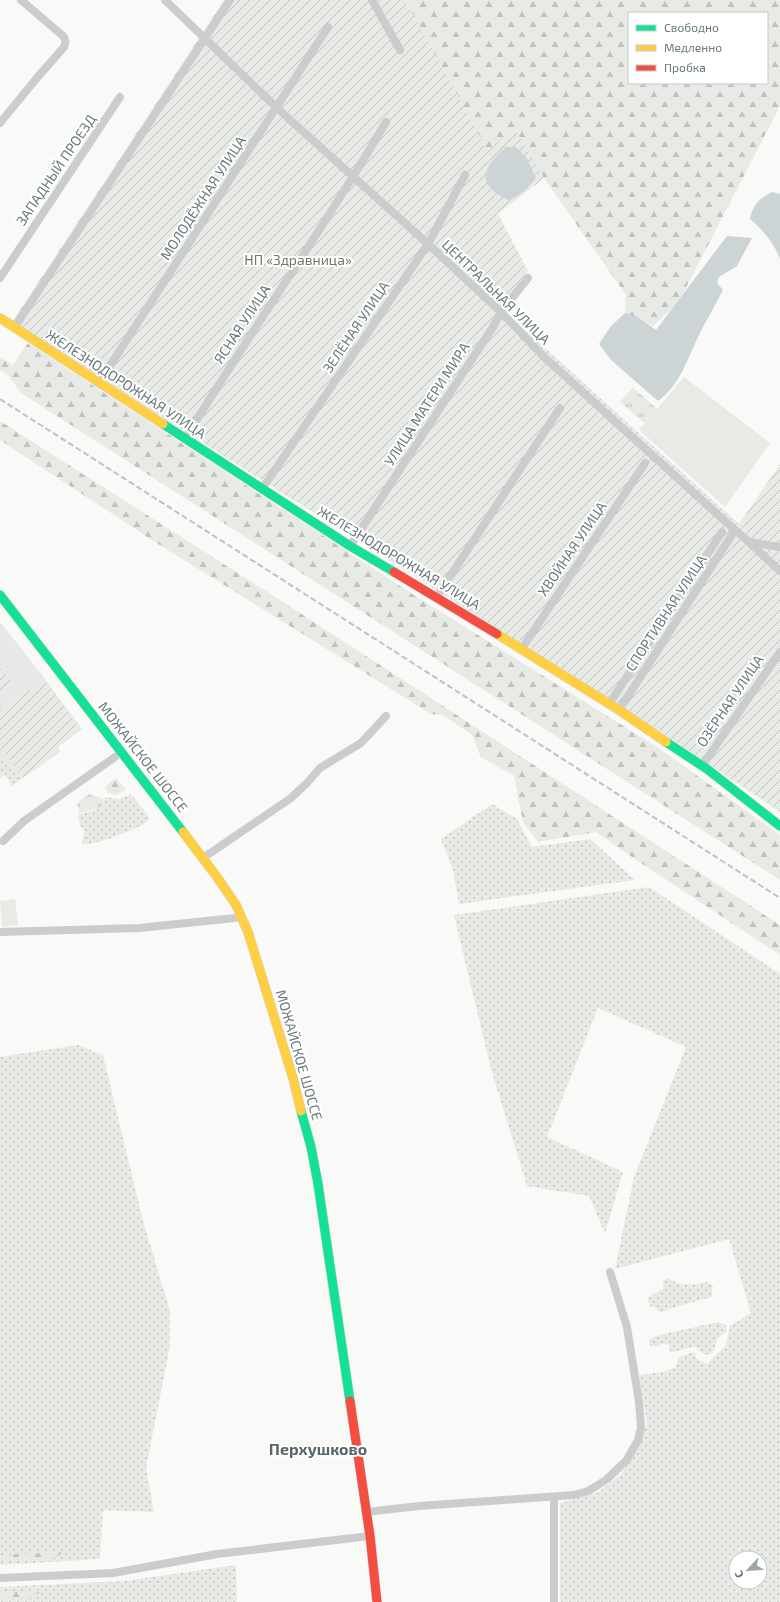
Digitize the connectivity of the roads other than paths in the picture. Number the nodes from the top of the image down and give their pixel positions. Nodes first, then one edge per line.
1 (21, 0) edge
2 (165, 0) edge
3 (230, 0) edge
4 (372, 0) edge
5 (328, 27) dead end
6 (204, 38) junction
7 (400, 50) dead end
8 (120, 97) dead end
9 (277, 108) junction
10 (386, 122) dead end
11 (0, 123) edge
12 (465, 175) dead end
13 (354, 178) junction
14 (428, 244) junction
15 (0, 278) edge
16 (528, 278) dead end
17 (501, 312) junction
18 (0, 318) edge
19 (14, 328) junction
20 (99, 383) junction
21 (560, 408) dead end
22 (185, 439) junction
23 (645, 463) dead end
24 (262, 489) junction
25 (736, 530) junction
26 (722, 532) dead end
27 (749, 542) junction
28 (350, 546) junction
29 (780, 547) edge
30 (780, 571) edge
31 (0, 595) edge
32 (436, 598) junction
33 (0, 607) edge
34 (521, 650) junction
35 (780, 652) edge
36 (609, 704) junction
37 (619, 710) junction
38 (386, 716) dead end
39 (115, 757) junction
40 (702, 766) junction
41 (780, 826) edge
42 (2, 841) dead end
43 (203, 858) junction
44 (234, 918) junction
45 (0, 932) edge
46 (610, 1272) dead end
47 (554, 1497) junction
48 (366, 1512) junction
49 (366, 1536) junction
50 (0, 1578) edge
51 (370, 1602) edge
52 (377, 1602) edge
53 (554, 1602) edge

1 - 11 street
2 - 6 street, ЦЕНТРАЛЬНАЯ УЛИЦА
3 - 6 street
4 - 7 street
5 - 9 street, МОЛОДЁЖНАЯ УЛИЦА
6 - 9 street, ЦЕНТРАЛЬНАЯ УЛИЦА
6 - 19 street
8 - 15 street, ЗАПАДНЫЙ ПРОЕЗД
9 - 13 street, ЦЕНТРАЛЬНАЯ УЛИЦА
9 - 20 street, МОЛОДЁЖНАЯ УЛИЦА
10 - 13 street, ЯСНАЯ УЛИЦА
12 - 14 street, ЗЕЛЁНАЯ УЛИЦА
13 - 14 street, ЦЕНТРАЛЬНАЯ УЛИЦА
13 - 22 street, ЯСНАЯ УЛИЦА
14 - 17 street, ЦЕНТРАЛЬНАЯ УЛИЦА
14 - 24 street, ЗЕЛЁНАЯ УЛИЦА
16 - 17 street, УЛИЦА МАТЕРИ МИРА
17 - 25 street, ЦЕНТРАЛЬНАЯ УЛИЦА
17 - 28 street, УЛИЦА МАТЕРИ МИРА
18 - 19 main road, ЖЕЛЕЗНОДОРОЖНАЯ УЛИЦА
19 - 20 main road, ЖЕЛЕЗНОДОРОЖНАЯ УЛИЦА
20 - 22 main road, ЖЕЛЕЗНОДОРОЖНАЯ УЛИЦА
21 - 32 street
22 - 24 main road, ЖЕЛЕЗНОДОРОЖНАЯ УЛИЦА
23 - 34 street, ХВОЙНАЯ УЛИЦА
24 - 28 main road, ЖЕЛЕЗНОДОРОЖНАЯ УЛИЦА
25 - 27 street, ЦЕНТРАЛЬНАЯ УЛИЦА
25 - 37 street, СПОРТИВНАЯ УЛИЦА
26 - 36 street
27 - 29 street
27 - 30 street, ЦЕНТРАЛЬНАЯ УЛИЦА
28 - 32 main road, ЖЕЛЕЗНОДОРОЖНАЯ УЛИЦА
31 - 43 main road, МОЖАЙСКОЕ ШОССЕ
32 - 34 main road, ЖЕЛЕЗНОДОРОЖНАЯ УЛИЦА
33 - 39 main road, МОЖАЙСКОЕ ШОССЕ
34 - 36 main road, ЖЕЛЕЗНОДОРОЖНАЯ УЛИЦА
35 - 40 street, ОЗЁРНАЯ УЛИЦА
36 - 37 main road, ЖЕЛЕЗНОДОРОЖНАЯ УЛИЦА
37 - 40 main road, ЖЕЛЕЗНОДОРОЖНАЯ УЛИЦА
38 - 43 street
39 - 42 street
39 - 44 main road, МОЖАЙСКОЕ ШОССЕ
40 - 41 main road, ЖЕЛЕЗНОДОРОЖНАЯ УЛИЦА
43 - 48 main road, МОЖАЙСКОЕ ШОССЕ
44 - 45 street
44 - 49 main road, МОЖАЙСКОЕ ШОССЕ
46 - 47 street
47 - 48 street
47 - 53 street
48 - 49 main road, МОЖАЙСКОЕ ШОССЕ
49 - 50 street
49 - 51 main road, МОЖАЙСКОЕ ШОССЕ
49 - 52 main road, МОЖАЙСКОЕ ШОССЕ

